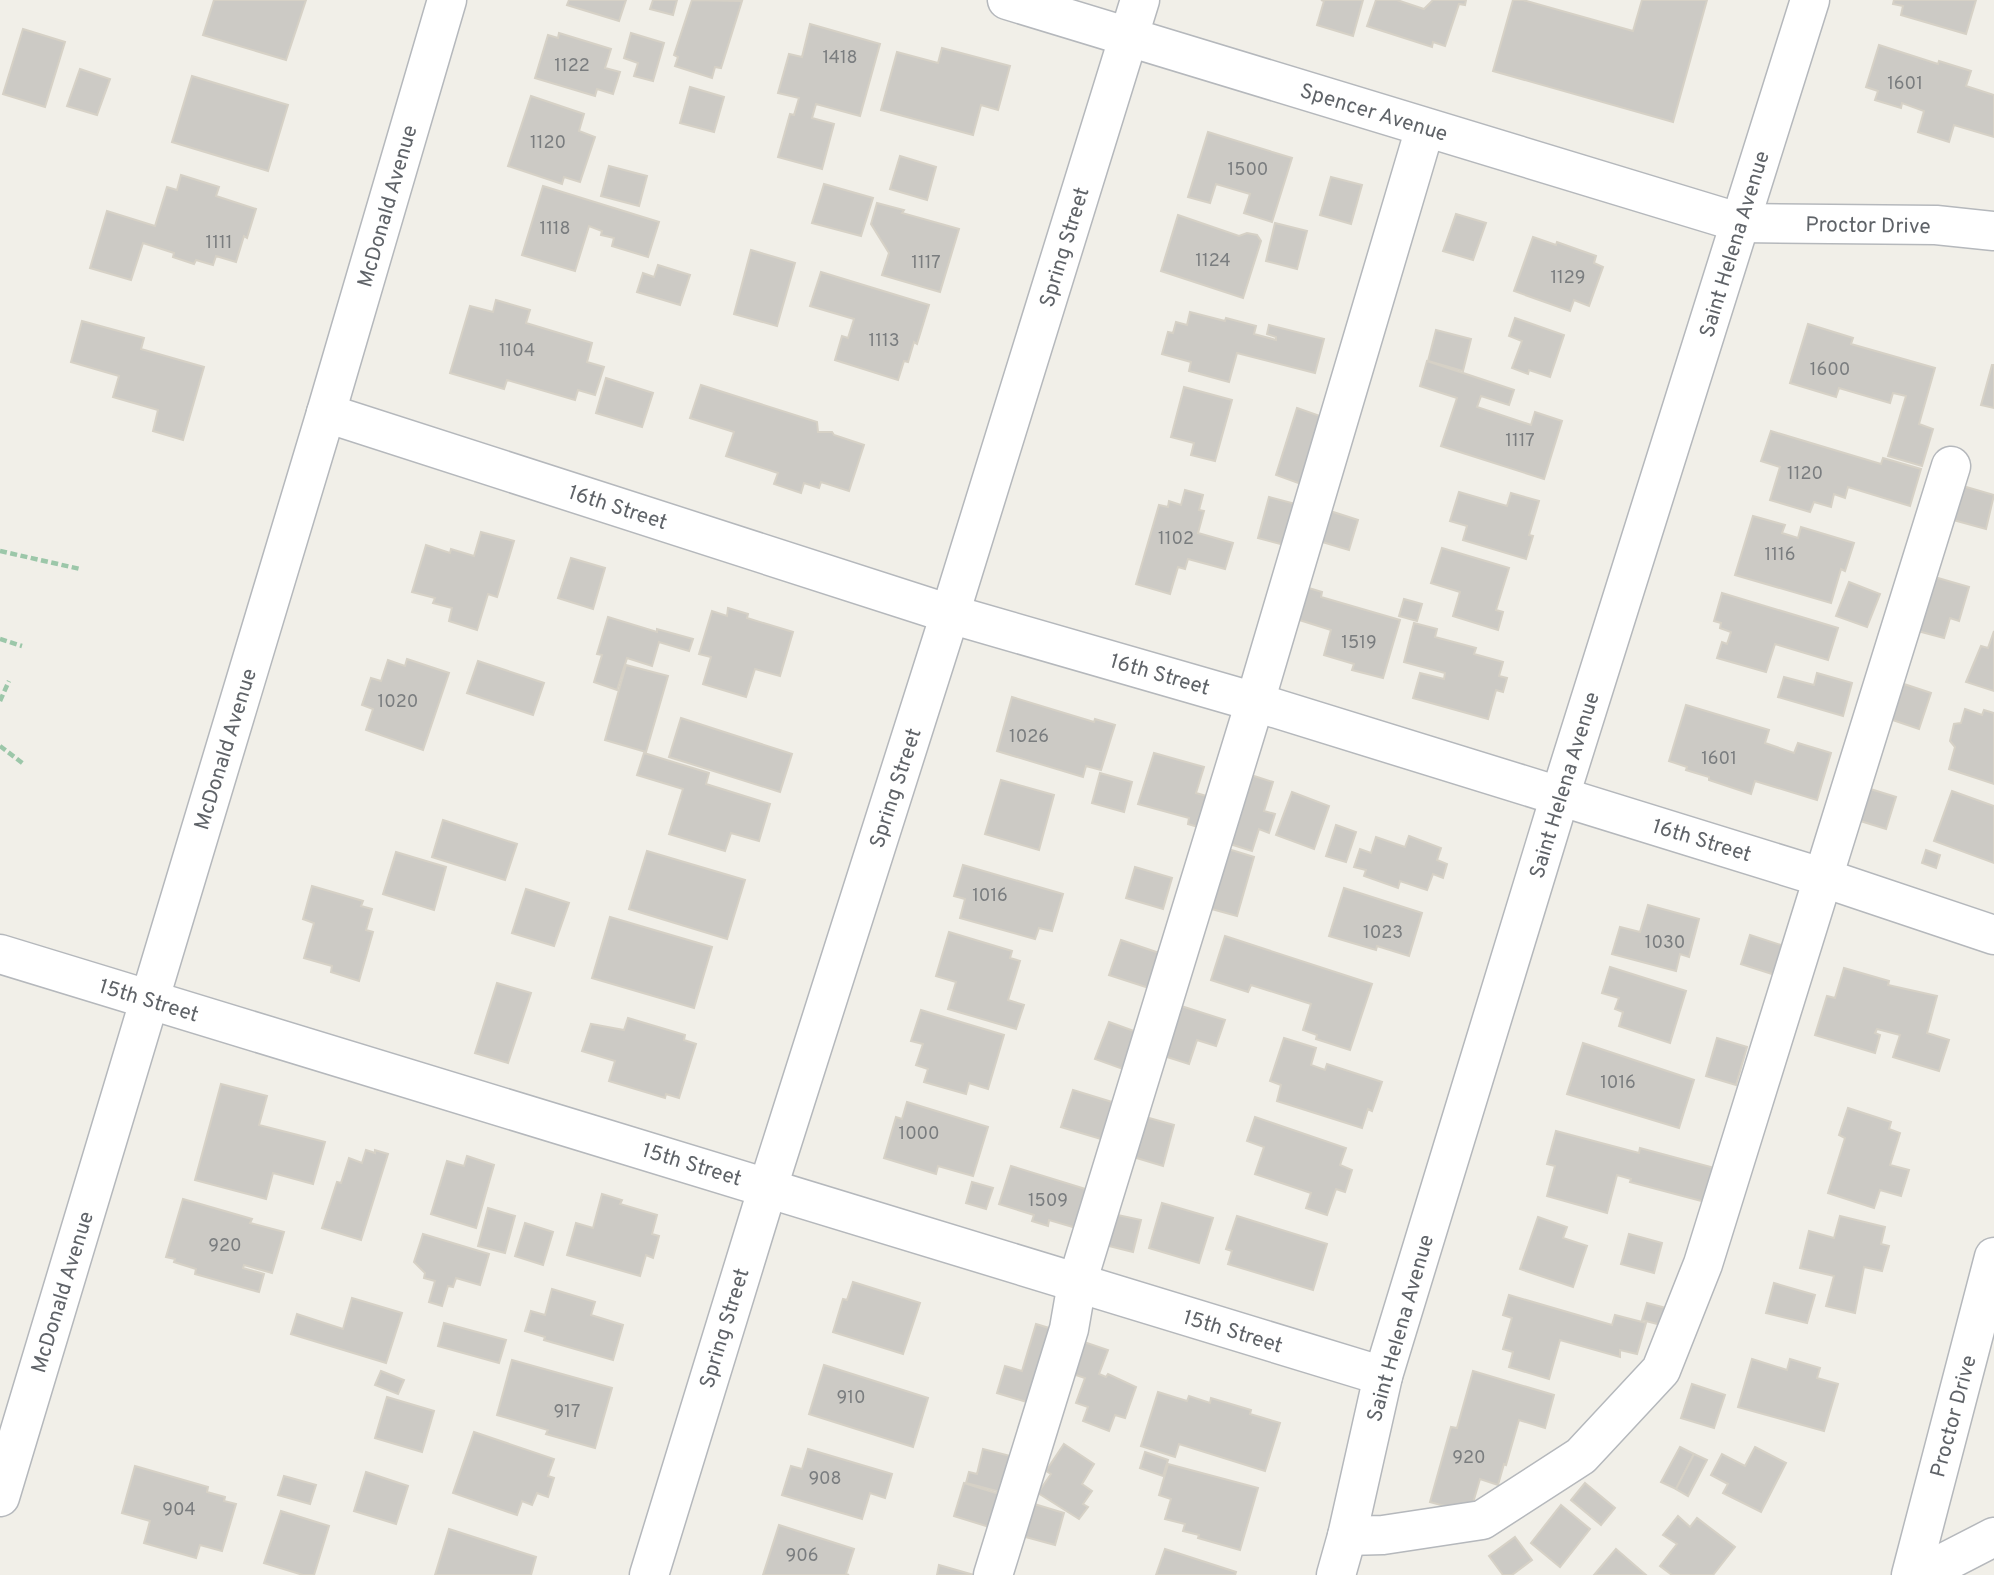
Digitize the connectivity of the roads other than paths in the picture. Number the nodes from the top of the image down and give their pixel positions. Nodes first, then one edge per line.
1 (447, 0) edge
2 (1007, 0) edge
3 (1140, 0) edge
4 (1810, 0) edge
5 (1129, 38) junction
6 (1425, 128) junction
7 (1741, 223) junction
8 (1994, 231) edge
9 (326, 413) junction
10 (1951, 466) dead end
11 (950, 614) junction
12 (1255, 702) junction
13 (1560, 796) junction
14 (1824, 878) junction
15 (1994, 935) edge
16 (0, 954) edge
17 (149, 1000) junction
18 (768, 1187) junction
19 (1994, 1257) edge
20 (1077, 1283) junction
21 (1383, 1376) junction
22 (0, 1497) edge
23 (1347, 1536) junction
24 (1994, 1537) edge
25 (649, 1575) edge
26 (993, 1575) edge
27 (1336, 1575) edge
28 (1911, 1575) edge
29 (1920, 1575) edge

1 - 9 street, McDonald Avenue
2 - 5 street, Spencer Avenue
3 - 5 street, Spring Street
4 - 7 street, Saint Helena Avenue
5 - 6 street, Spencer Avenue
5 - 11 street, Spring Street
6 - 7 street, Spencer Avenue
6 - 12 street
7 - 8 street, Proctor Drive
7 - 13 street, Saint Helena Avenue
9 - 11 street, 16th Street
9 - 17 street, McDonald Avenue
10 - 14 street
11 - 12 street, 16th Street
11 - 18 street, Spring Street
12 - 13 street, 16th Street
12 - 20 street
13 - 14 street, 16th Street
13 - 21 street, Saint Helena Avenue
14 - 15 street, 16th Street
14 - 23 street
16 - 17 street, 15th Street
17 - 18 street, 15th Street
17 - 22 street, McDonald Avenue
18 - 20 street, 15th Street
18 - 25 street, Spring Street
19 - 28 street, Proctor Drive
20 - 21 street, 15th Street
20 - 26 street
21 - 23 street, Saint Helena Avenue
23 - 27 street, Saint Helena Avenue
24 - 29 street

